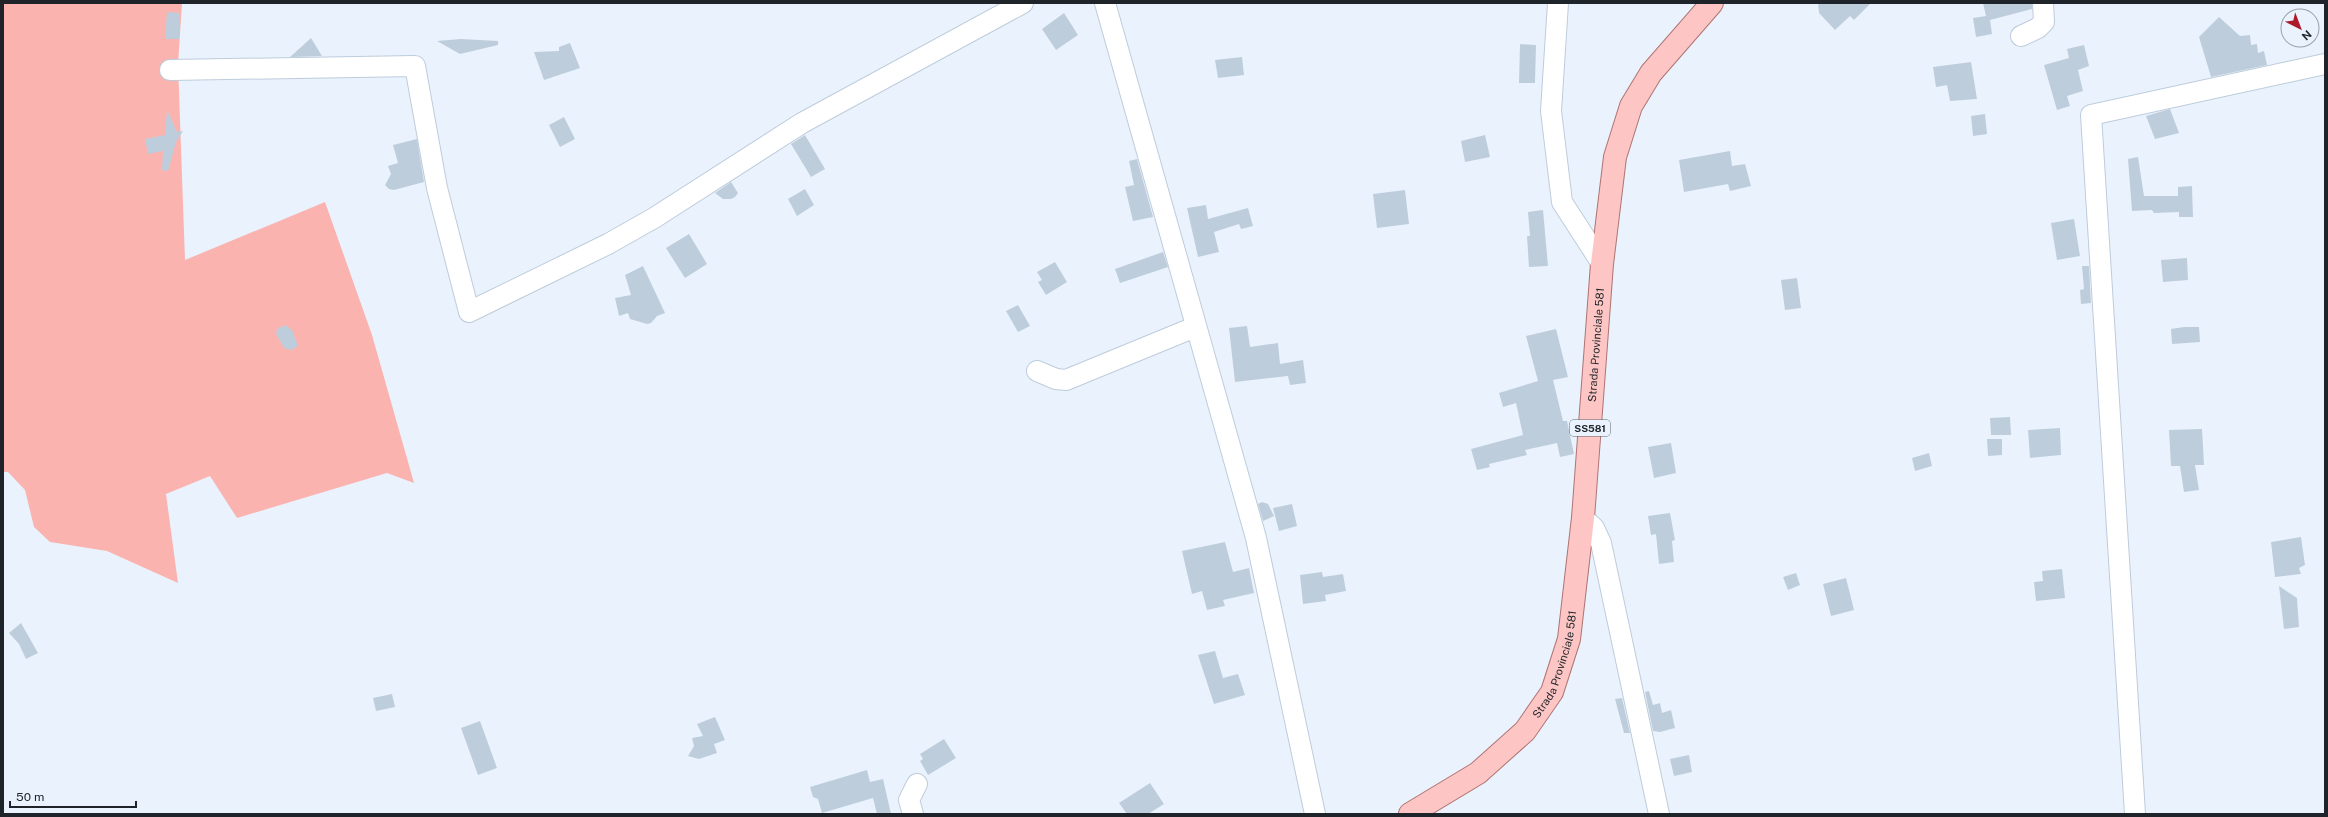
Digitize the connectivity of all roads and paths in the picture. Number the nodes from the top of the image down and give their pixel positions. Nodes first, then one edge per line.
1 (1024, 3) edge
2 (1105, 3) edge
3 (1558, 3) edge
4 (1712, 3) edge
5 (2043, 3) edge
6 (2020, 36) dead end
7 (2325, 64) edge
8 (170, 70) dead end
9 (1602, 264) junction
10 (1195, 327) junction
11 (1037, 371) dead end
12 (1583, 518) junction
13 (917, 784) dead end
14 (913, 814) edge
15 (1315, 814) edge
16 (1410, 814) edge
17 (1659, 814) edge
18 (2135, 814) edge

1 - 8 street
2 - 10 street
3 - 9 street
4 - 9 main road, Strada Provinciale 581 / SS581
5 - 6 street
7 - 18 street
9 - 12 main road, Strada Provinciale 581 / SS581
10 - 11 street
10 - 15 street
12 - 16 main road, Strada Provinciale 581 / SS581
12 - 17 street
13 - 14 street

